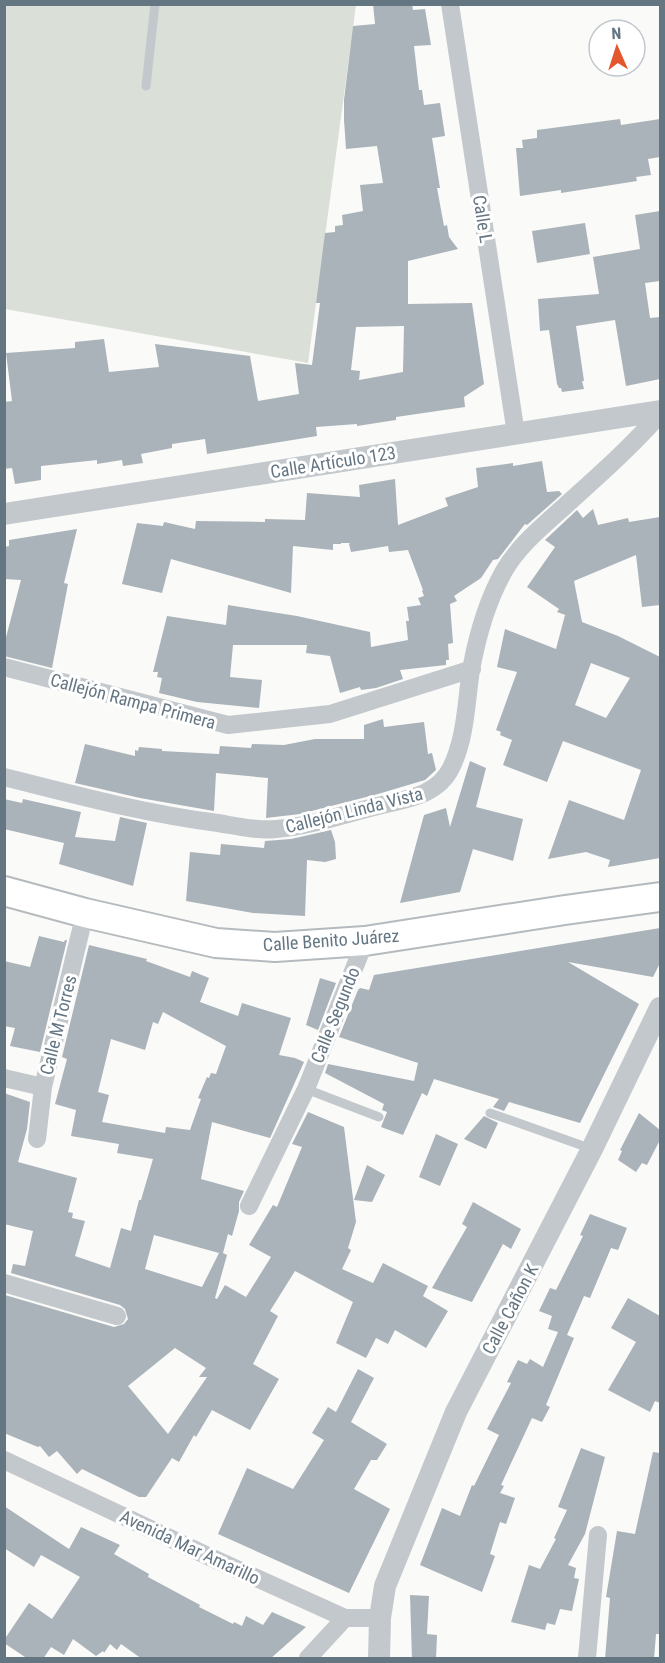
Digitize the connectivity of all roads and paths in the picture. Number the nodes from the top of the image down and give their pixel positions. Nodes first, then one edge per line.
1 (155, 4) edge
2 (450, 4) edge
3 (146, 86) dead end
4 (660, 412) edge
5 (516, 434) junction
6 (4, 514) edge
7 (4, 667) edge
8 (472, 669) junction
9 (4, 777) edge
10 (4, 891) edge
11 (660, 897) edge
12 (85, 913) junction
13 (365, 941) junction
14 (660, 1008) edge
15 (4, 1077) edge
16 (43, 1087) junction
17 (306, 1089) junction
18 (490, 1113) dead end
19 (379, 1117) dead end
20 (36, 1139) dead end
21 (592, 1149) junction
22 (249, 1206) dead end
23 (4, 1283) edge
24 (117, 1316) dead end
25 (4, 1460) edge
26 (598, 1535) dead end
27 (345, 1618) junction
28 (380, 1618) junction
29 (308, 1659) edge
30 (379, 1659) edge
31 (587, 1659) edge

1 - 3 lane
2 - 5 street, Calle L
4 - 5 street, Calle Artículo 123
4 - 8 street, Callejón Linda Vista
5 - 6 street, Calle Artículo 123
7 - 8 street, Callejón Rampa Primera
8 - 9 street, Callejón Linda Vista
10 - 12 main road, Calle Benito Juárez
11 - 13 main road, Calle Benito Juárez
12 - 13 main road, Calle Benito Juárez
12 - 16 street, Calle M Torres
13 - 17 street, Calle Segundo
14 - 21 street, Calle Cañon K
15 - 16 street
16 - 20 street, Calle M Torres
17 - 19 lane
17 - 22 street, Calle Segundo
18 - 21 lane
21 - 28 street, Calle Cañon K
23 - 24 street
25 - 27 street, Avenida Mar Amarillo
26 - 31 street
27 - 28 street, Avenida Mar Amarillo
27 - 29 street
28 - 30 street, Calle Cañon K

